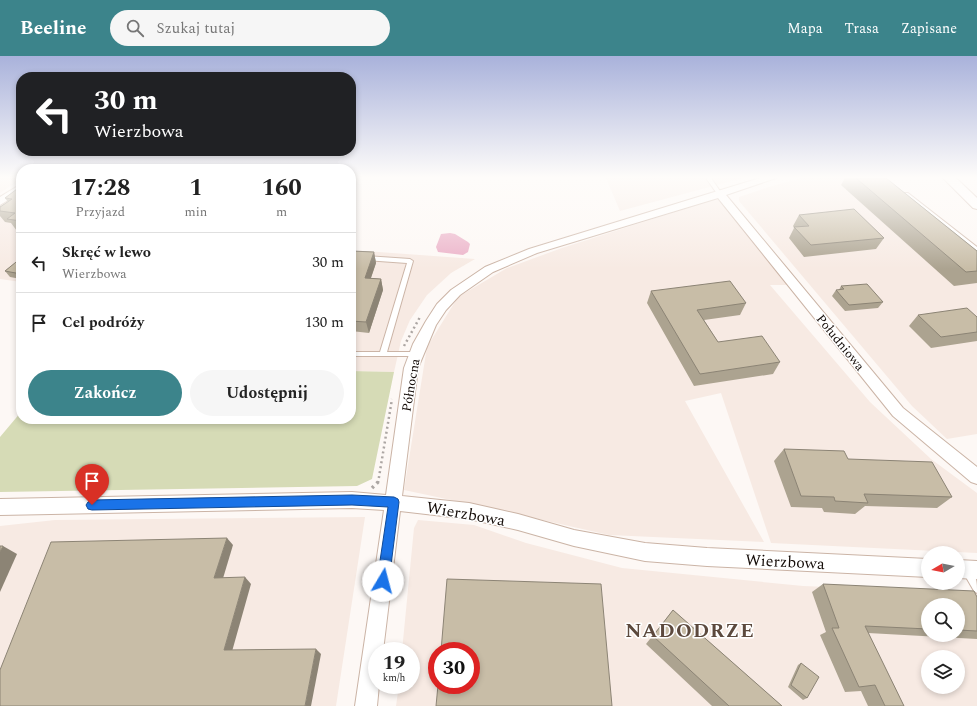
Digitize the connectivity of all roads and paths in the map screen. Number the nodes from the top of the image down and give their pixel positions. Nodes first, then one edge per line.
1 (673, 208) edge
2 (732, 208) edge
3 (924, 208) edge
4 (977, 250) edge
5 (356, 257) edge
6 (423, 312) dead end
7 (356, 354) edge
8 (383, 354) junction
9 (401, 354) junction
10 (415, 354) junction
11 (393, 394) dead end
12 (977, 477) edge
13 (369, 489) dead end
14 (394, 502) junction
15 (0, 507) edge
16 (921, 568) edge
17 (967, 570) edge
18 (977, 588) edge
19 (366, 706) edge

1 - 10 street, Północna
2 - 12 street, Południowa
3 - 4 lane
5 - 8 lane
6 - 9 path
7 - 8 lane
8 - 9 lane
9 - 10 lane
10 - 14 street, Północna
11 - 13 path
14 - 15 street, Wierzbowa
14 - 16 street, Wierzbowa
14 - 19 street, Północna
17 - 18 lane

